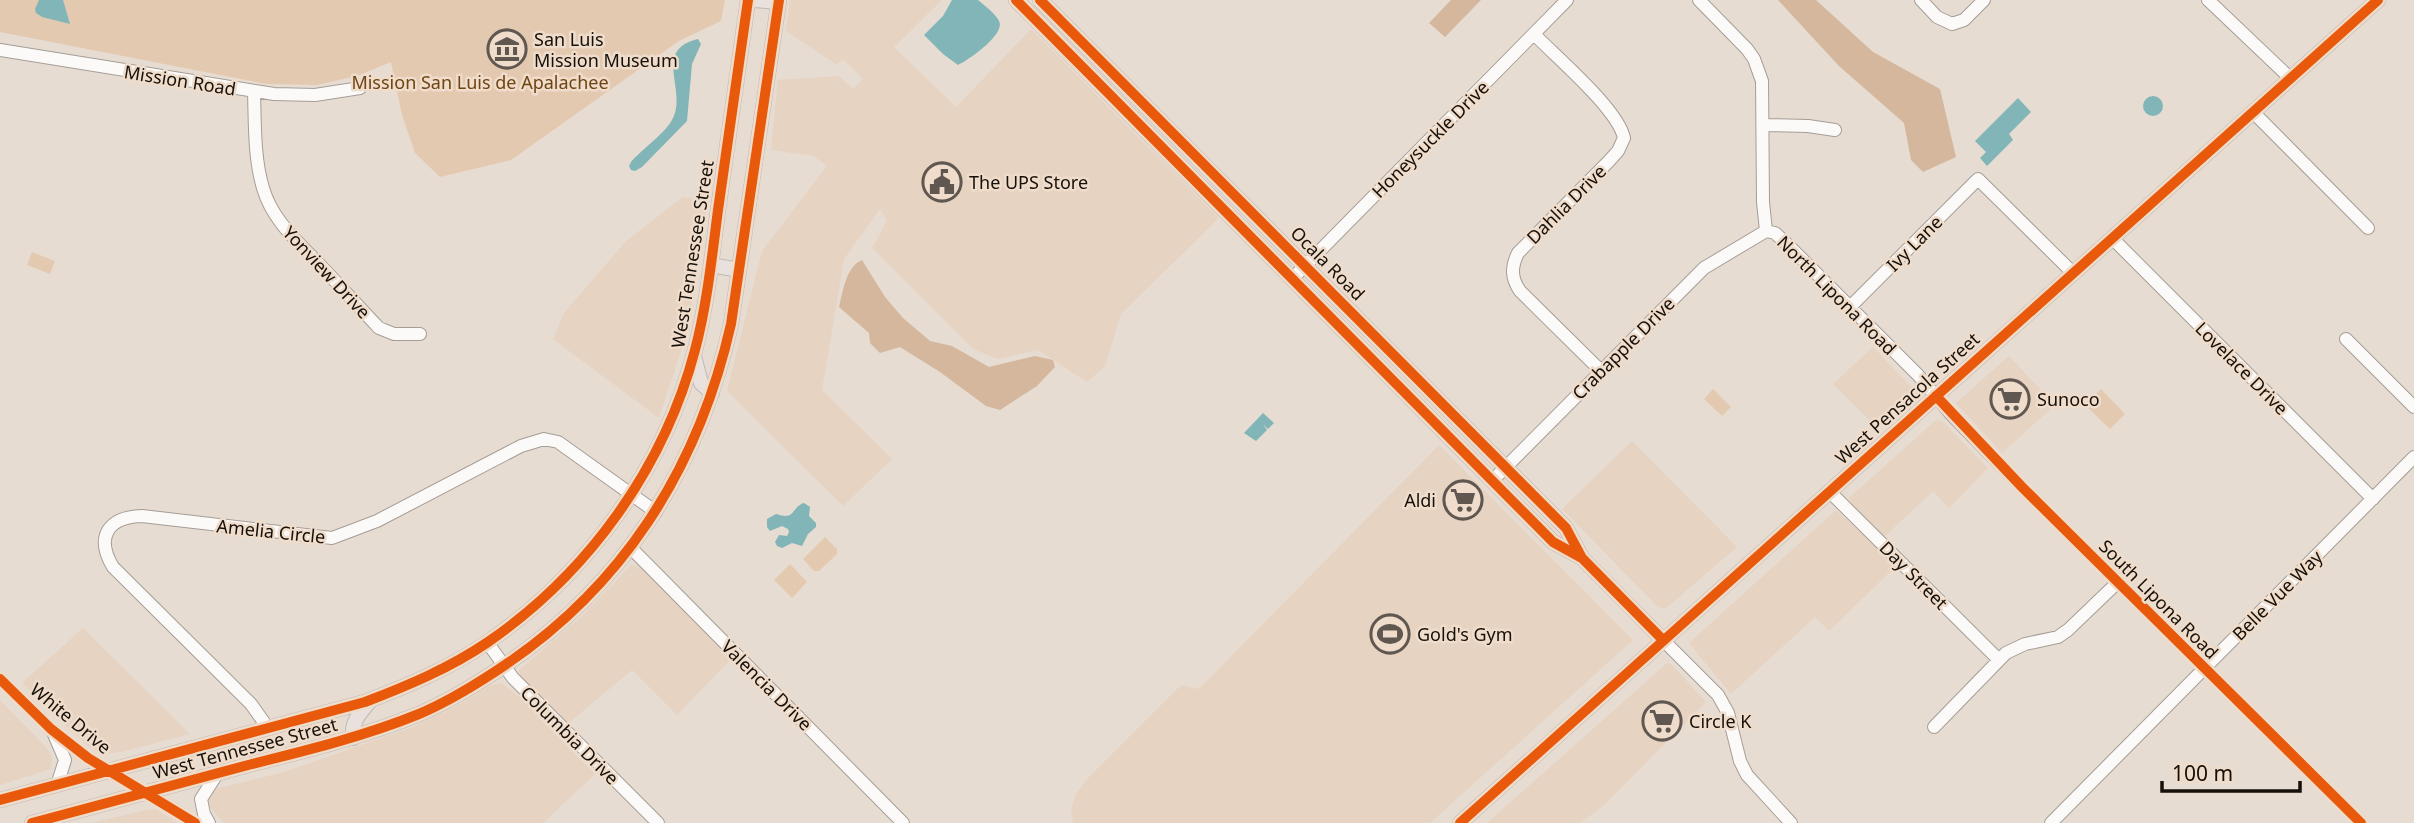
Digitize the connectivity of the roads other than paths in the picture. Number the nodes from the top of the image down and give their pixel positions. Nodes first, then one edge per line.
1 (748, 0) edge
2 (754, 0) edge
3 (1016, 0) edge
4 (1040, 0) edge
5 (1567, 0) edge
6 (1699, 0) edge
7 (1921, 0) edge
8 (1984, 0) edge
9 (2208, 0) edge
10 (2378, 0) edge
11 (779, 1) edge
12 (1534, 34) junction
13 (0, 50) edge
14 (2290, 78) junction
15 (360, 88) dead end
16 (254, 92) junction
17 (2253, 112) junction
18 (1764, 125) junction
19 (1835, 130) dead end
20 (2368, 228) dead end
21 (1766, 231) junction
22 (2112, 238) junction
23 (711, 265) junction
24 (1306, 266) junction
25 (739, 270) junction
26 (2073, 273) junction
27 (1293, 278) junction
28 (1850, 307) junction
29 (419, 334) dead end
30 (2346, 339) dead end
31 (694, 355) junction
32 (1601, 371) junction
33 (712, 393) junction
34 (1936, 396) junction
35 (2414, 407) edge
36 (2414, 457) edge
37 (1504, 468) junction
38 (1492, 481) junction
39 (1829, 491) junction
40 (631, 495) junction
41 (2373, 499) junction
42 (656, 512) junction
43 (631, 548) junction
44 (1582, 558) junction
45 (2118, 582) junction
46 (1664, 640) junction
47 (487, 642) junction
48 (1998, 659) junction
49 (504, 666) junction
50 (2204, 668) junction
51 (0, 679) edge
52 (371, 700) junction
53 (1934, 727) dead end
54 (268, 728) junction
55 (51, 729) junction
56 (352, 738) junction
57 (107, 771) junction
58 (217, 774) junction
59 (57, 785) junction
60 (143, 793) junction
61 (0, 800) edge
62 (2055, 822) edge
63 (32, 823) edge
64 (195, 823) edge
65 (209, 823) edge
66 (657, 823) edge
67 (903, 823) edge
68 (1460, 823) edge
69 (1791, 823) edge
70 (2361, 823) edge

1 - 23 main road, West Tennessee Street
2 - 11 main road
3 - 27 main road, Ocala Road
4 - 24 main road, Ocala Road
5 - 12 street, Honeysuckle Drive
6 - 18 street, North Lipona Road
7 - 8 street
9 - 14 street
10 - 14 main road, West Pensacola Street
11 - 25 main road, West Tennessee Street
12 - 24 street, Honeysuckle Drive
12 - 32 street, Dahlia Drive
13 - 16 street, Mission Road
14 - 17 main road, West Pensacola Street
15 - 16 street, Mission Road
16 - 29 street, Yonview Drive
17 - 20 street
17 - 22 main road, West Pensacola Street
18 - 19 street
18 - 21 street, North Lipona Road
21 - 28 street, North Lipona Road
21 - 32 street, Crabapple Drive
22 - 26 main road, West Pensacola Street
22 - 41 street, Lovelace Drive
23 - 25 main road
23 - 31 main road, West Tennessee Street
24 - 27 street, Honeysuckle Drive
24 - 37 main road, Ocala Road
25 - 33 main road, West Tennessee Street
26 - 28 street, Ivy Lane
26 - 34 main road, West Pensacola Street
27 - 38 main road, Ocala Road
28 - 34 street, North Lipona Road
30 - 35 street
31 - 33 main road
31 - 40 main road, West Tennessee Street
32 - 37 street, Crabapple Drive
33 - 42 main road, West Tennessee Street
34 - 39 main road, West Pensacola Street
34 - 45 street, South Lipona Road
36 - 41 street, Belle Vue Way
37 - 38 street, Crabapple Drive
37 - 44 main road, Ocala Road
38 - 44 main road, Ocala Road
39 - 46 main road, West Pensacola Street
39 - 48 street, Day Street
40 - 42 street, Amelia Circle
40 - 47 main road, West Tennessee Street
40 - 54 street, Amelia Circle
41 - 50 street, Belle Vue Way
42 - 43 main road, West Tennessee Street
43 - 49 main road, West Tennessee Street
43 - 67 street, Valencia Drive
44 - 46 main road, Ocala Road
45 - 48 street
45 - 50 street, South Lipona Road
46 - 68 main road, West Pensacola Street
46 - 69 street
47 - 49 street, Columbia Drive
47 - 52 main road, West Tennessee Street
48 - 53 street
49 - 56 main road, West Tennessee Street
49 - 66 street, Columbia Drive
50 - 62 street, Belle Vue Way
50 - 70 street, South Lipona Road
51 - 55 street, White Drive
52 - 54 main road, West Tennessee Street
52 - 56 main road
54 - 57 main road, West Tennessee Street
55 - 57 street, White Drive
55 - 59 street
56 - 58 main road, West Tennessee Street
57 - 59 main road, West Tennessee Street
57 - 60 street, White Drive
58 - 60 main road, West Tennessee Street
58 - 65 street
59 - 61 main road, West Tennessee Street
60 - 63 main road, West Tennessee Street
60 - 64 street, White Drive

